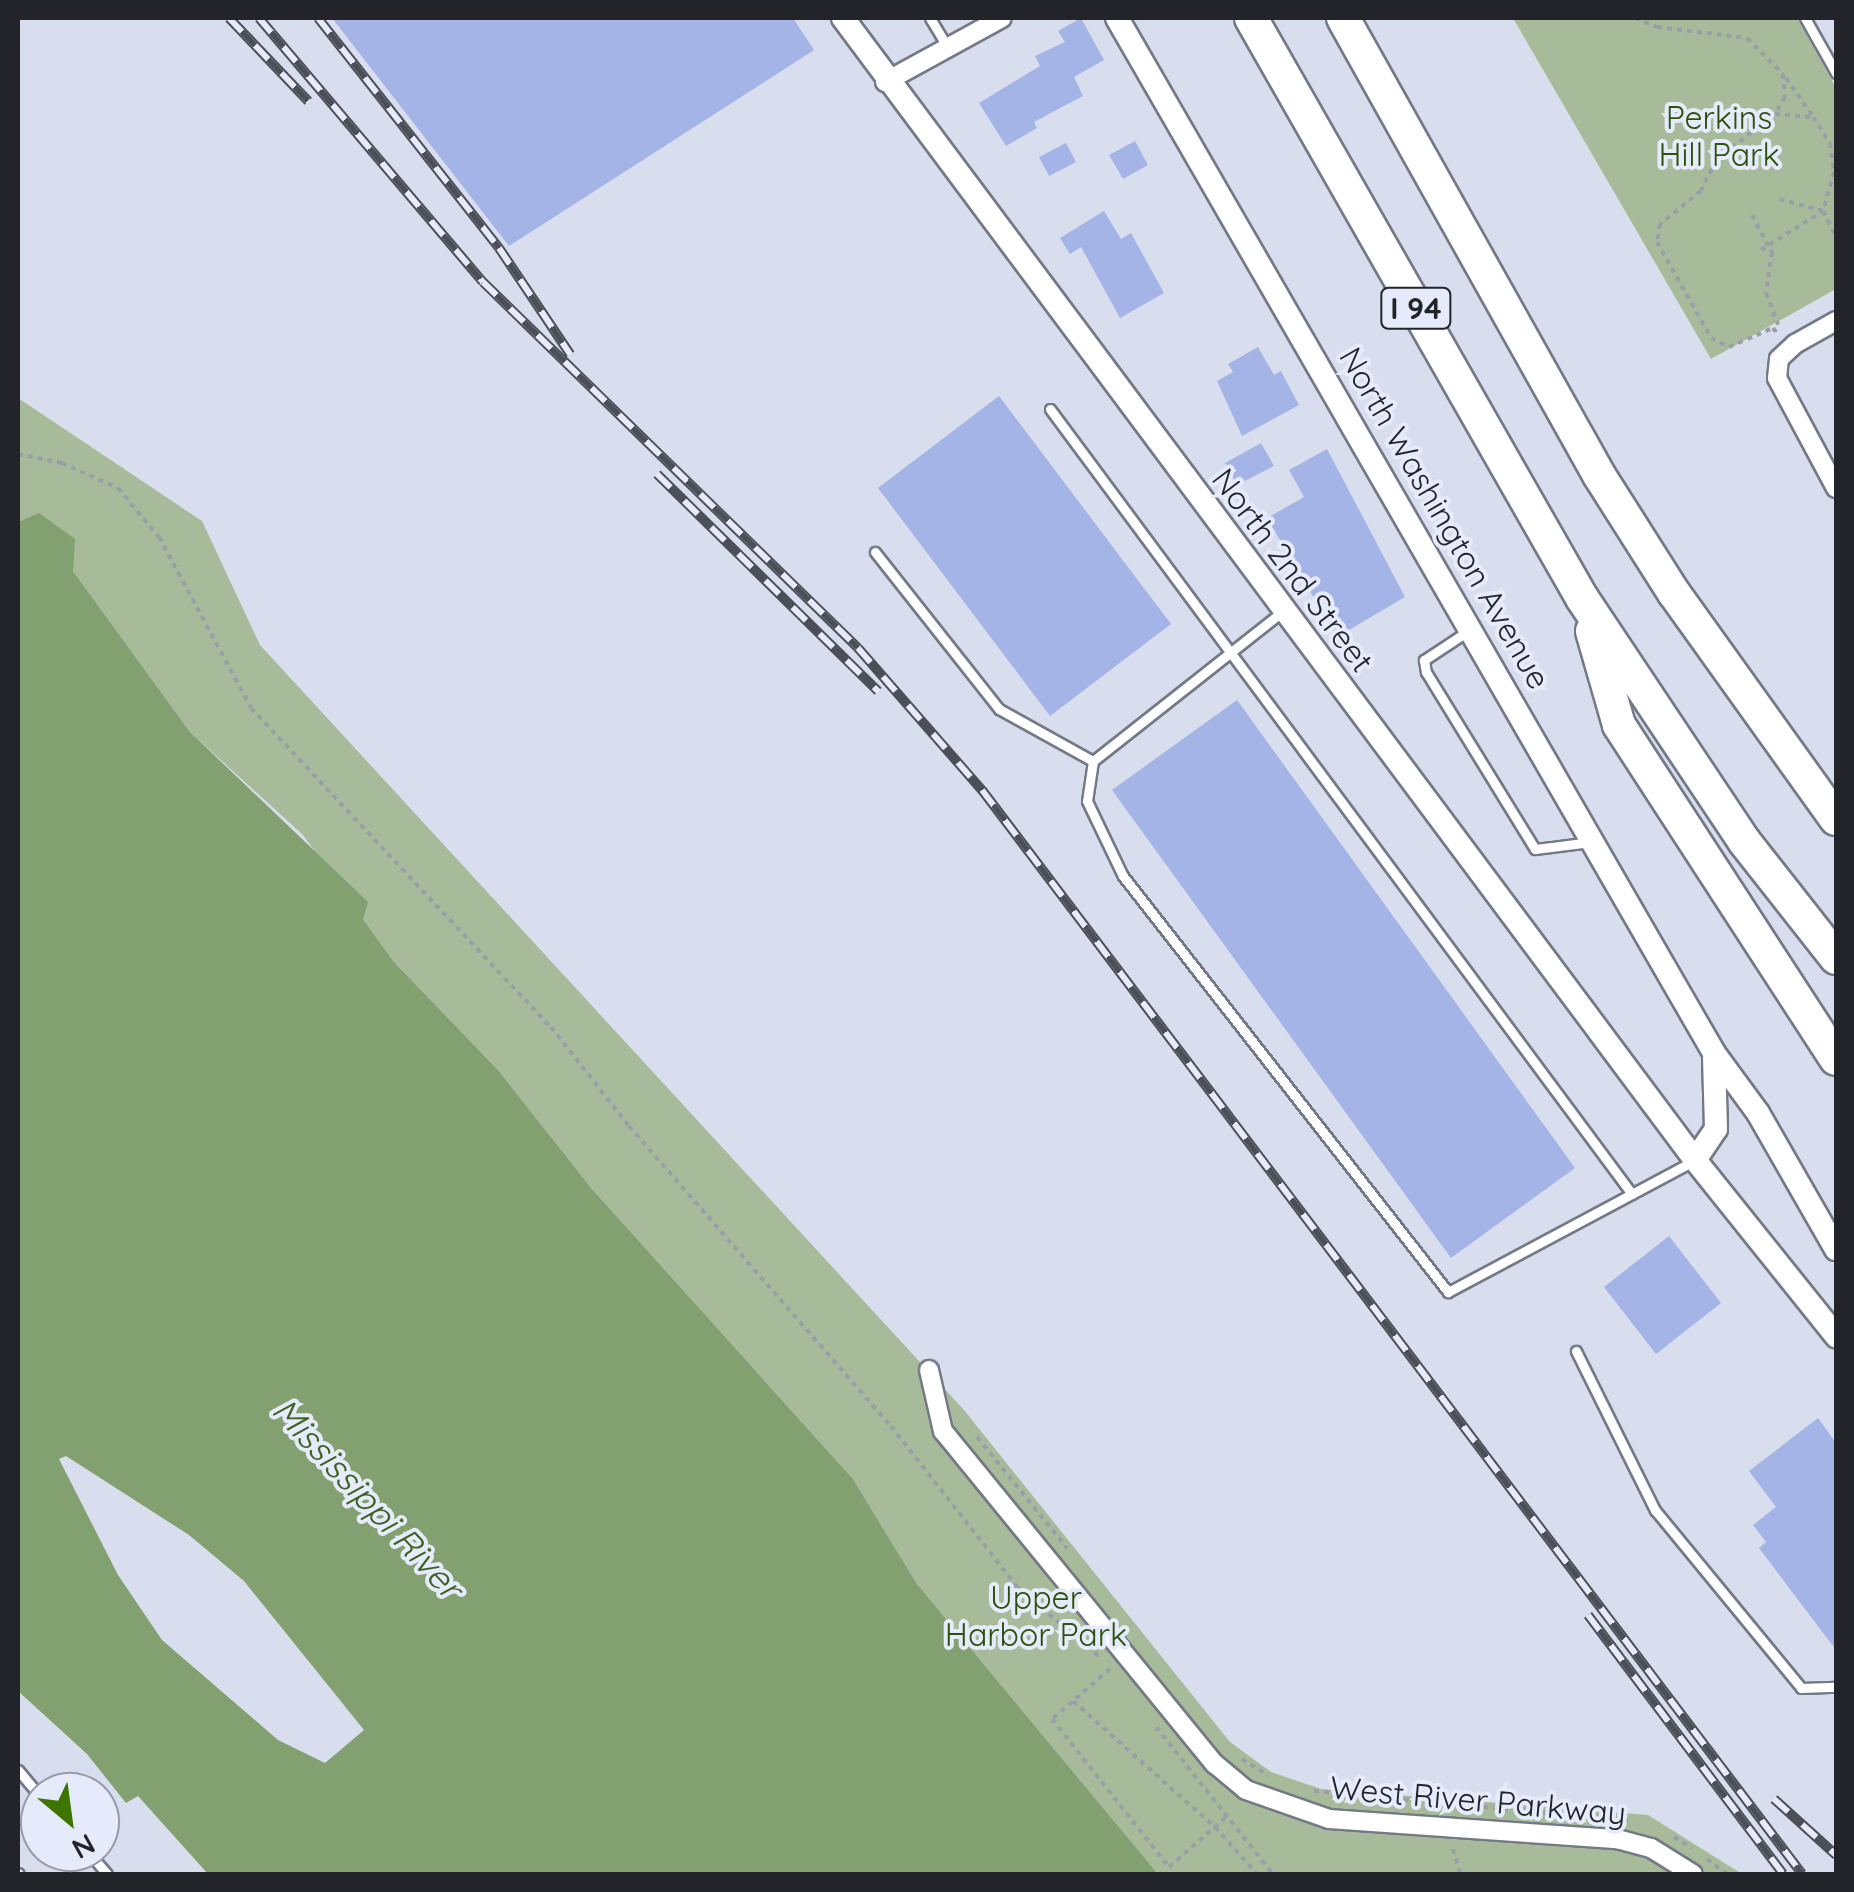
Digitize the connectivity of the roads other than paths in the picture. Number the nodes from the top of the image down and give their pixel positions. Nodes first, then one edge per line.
1 (843, 18) edge
2 (930, 18) edge
3 (1000, 18) edge
4 (1118, 18) edge
5 (1251, 18) edge
6 (1343, 18) edge
7 (1805, 18) edge
8 (948, 48) junction
9 (1836, 73) edge
10 (885, 82) junction
11 (1836, 321) edge
12 (1050, 410) dead end
13 (1599, 475) junction
14 (1836, 488) edge
15 (875, 552) dead end
16 (1582, 598) junction
17 (1283, 611) junction
18 (1472, 629) junction
19 (1228, 654) junction
20 (1092, 761) junction
21 (1836, 784) edge
22 (1836, 819) edge
23 (1593, 841) junction
24 (1836, 958) edge
25 (1714, 1053) junction
26 (1836, 1059) edge
27 (1695, 1160) junction
28 (1632, 1194) junction
29 (1836, 1249) edge
30 (1836, 1336) edge
31 (1576, 1351) dead end
32 (929, 1370) dead end
33 (1836, 1687) edge
34 (1693, 1874) edge

1 - 10 street, North 2nd Street
2 - 8 lane
3 - 8 street
4 - 18 street, North Washington Avenue
5 - 16 highway, I 94
6 - 13 highway, I 94
7 - 9 lane
8 - 10 street
10 - 17 street, North 2nd Street
11 - 14 street
12 - 19 lane
13 - 21 highway
13 - 22 highway, I 94
15 - 20 lane
16 - 24 highway, I 94
16 - 26 highway
17 - 19 lane
17 - 27 street, North 2nd Street
18 - 23 street, North Washington Avenue
18 - 23 lane
19 - 20 lane
19 - 28 lane
20 - 28 lane
23 - 25 street, North Washington Avenue
25 - 27 street, North Washington Avenue
25 - 29 street, North Washington Avenue
27 - 28 lane
27 - 30 street
31 - 33 lane
32 - 34 street, West River Parkway

